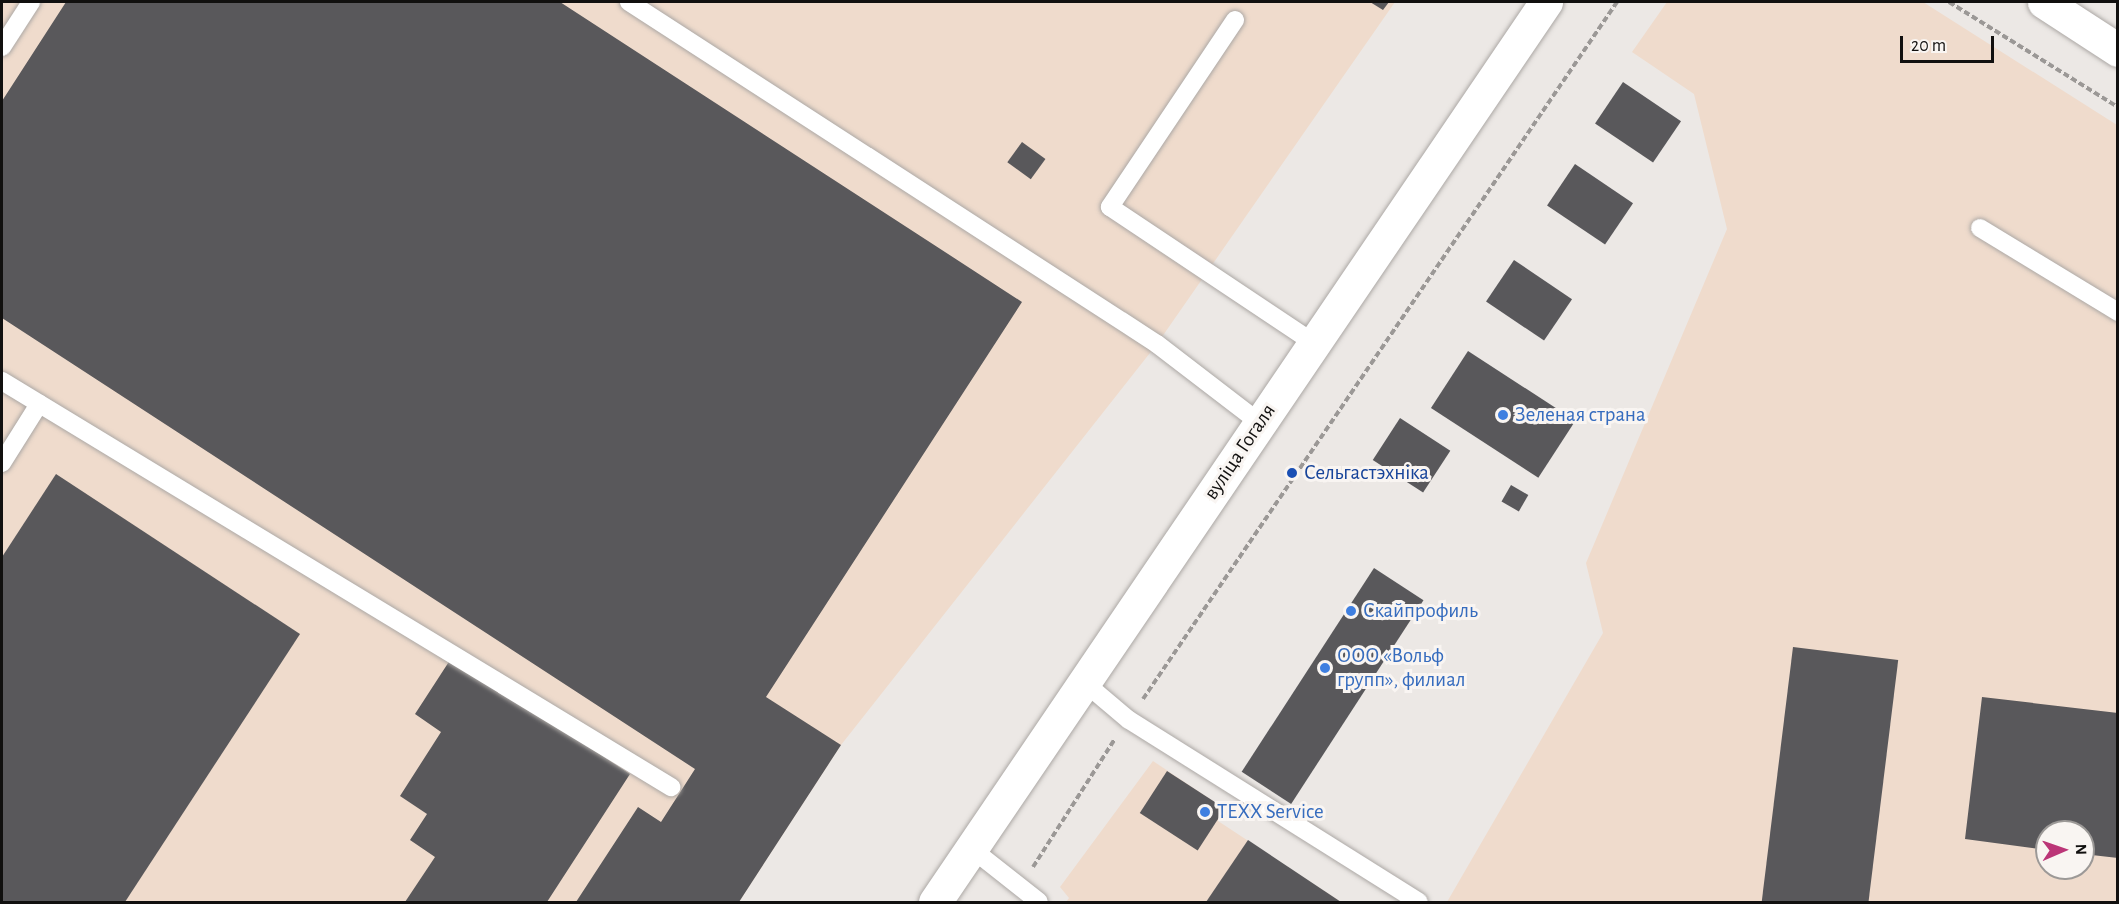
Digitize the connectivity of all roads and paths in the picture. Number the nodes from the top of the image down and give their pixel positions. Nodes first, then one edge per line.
1 (31, 2) edge
2 (629, 2) edge
3 (1546, 2) edge
4 (1617, 2) edge
5 (1949, 2) edge
6 (2044, 2) edge
7 (1235, 20) dead end
8 (2, 47) edge
9 (2118, 50) edge
10 (2118, 107) edge
11 (1980, 228) dead end
12 (2118, 312) edge
13 (1314, 343) junction
14 (2, 381) edge
15 (39, 404) junction
16 (1260, 423) junction
17 (2, 463) edge
18 (1085, 682) junction
19 (1129, 720) junction
20 (672, 787) dead end
21 (972, 849) junction
22 (1020, 886) junction
23 (935, 903) edge
24 (1039, 903) edge
25 (1419, 903) edge

1 - 8 lane
2 - 16 lane
3 - 13 main road, вуліца Гогаля
4 - 19 path
5 - 10 path
6 - 9 main road
7 - 13 lane
11 - 12 lane
13 - 16 main road, вуліца Гогаля
14 - 15 lane
15 - 17 lane
15 - 20 lane
16 - 18 main road, вуліца Гогаля
18 - 19 lane
18 - 21 main road, вуліца Гогаля
19 - 22 path
19 - 25 lane
21 - 22 lane
21 - 23 main road, вуліца Гогаля
22 - 24 lane

